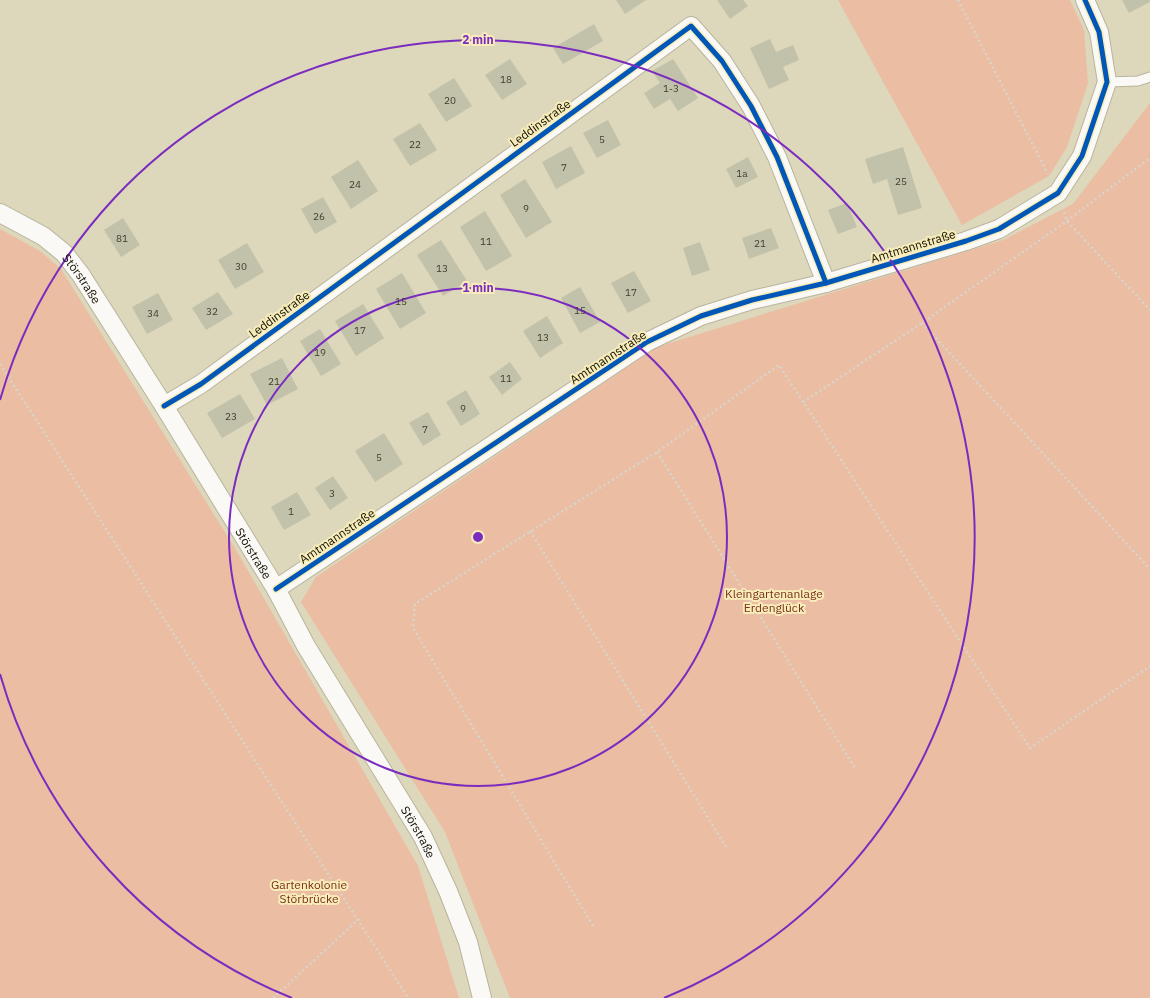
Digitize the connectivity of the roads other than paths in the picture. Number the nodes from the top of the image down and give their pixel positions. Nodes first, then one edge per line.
1 (1085, 0) edge
2 (1150, 77) edge
3 (1107, 82) junction
4 (0, 213) edge
5 (826, 283) junction
6 (164, 406) junction
7 (276, 589) junction
8 (482, 998) edge

1 - 3 street
2 - 3 lane
3 - 5 street, Amtmannstraße
4 - 6 street, Störstraße
5 - 6 street, Leddinstraße
5 - 7 street, Amtmannstraße
6 - 7 street, Störstraße
7 - 8 street, Störstraße

